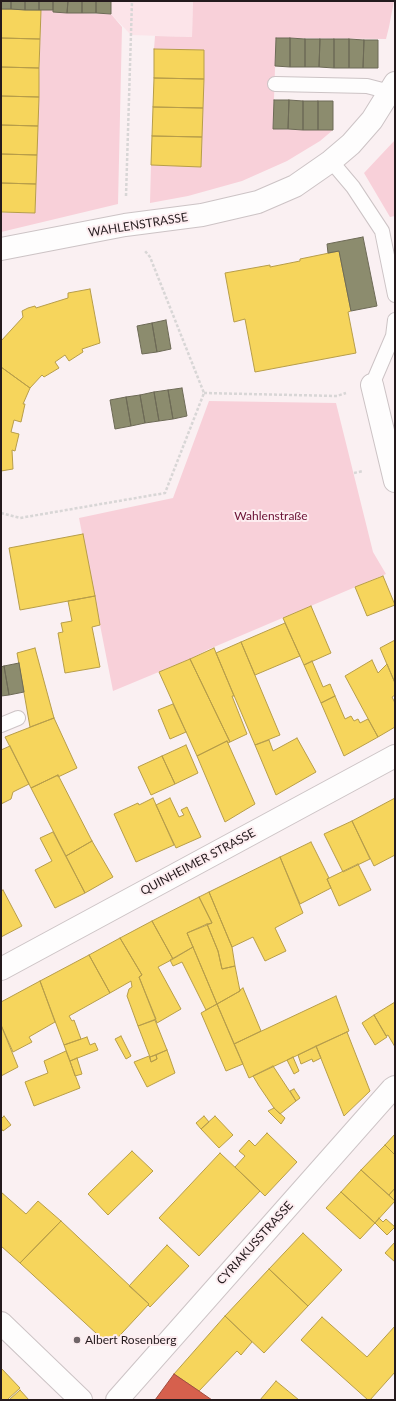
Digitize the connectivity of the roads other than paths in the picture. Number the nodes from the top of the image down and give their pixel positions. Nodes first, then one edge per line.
1 (275, 84) dead end
2 (393, 88) edge
3 (332, 162) junction
4 (1, 249) edge
5 (395, 295) edge
6 (395, 320) edge
7 (372, 385) joint
8 (395, 481) edge
9 (18, 718) dead end
10 (1, 725) edge
11 (395, 756) edge
12 (1, 969) edge
13 (395, 1087) edge
14 (1, 1323) edge
15 (81, 1400) edge
16 (117, 1400) edge

1 - 2 lane
2 - 3 street, WAHLENSTRASSE
3 - 4 street, WAHLENSTRASSE
3 - 5 lane
6 - 7 lane
7 - 8 street
9 - 10 lane
11 - 12 street, QUINHEIMER STRASSE
13 - 16 street, CYRIAKUSSTRASSE
14 - 15 street

